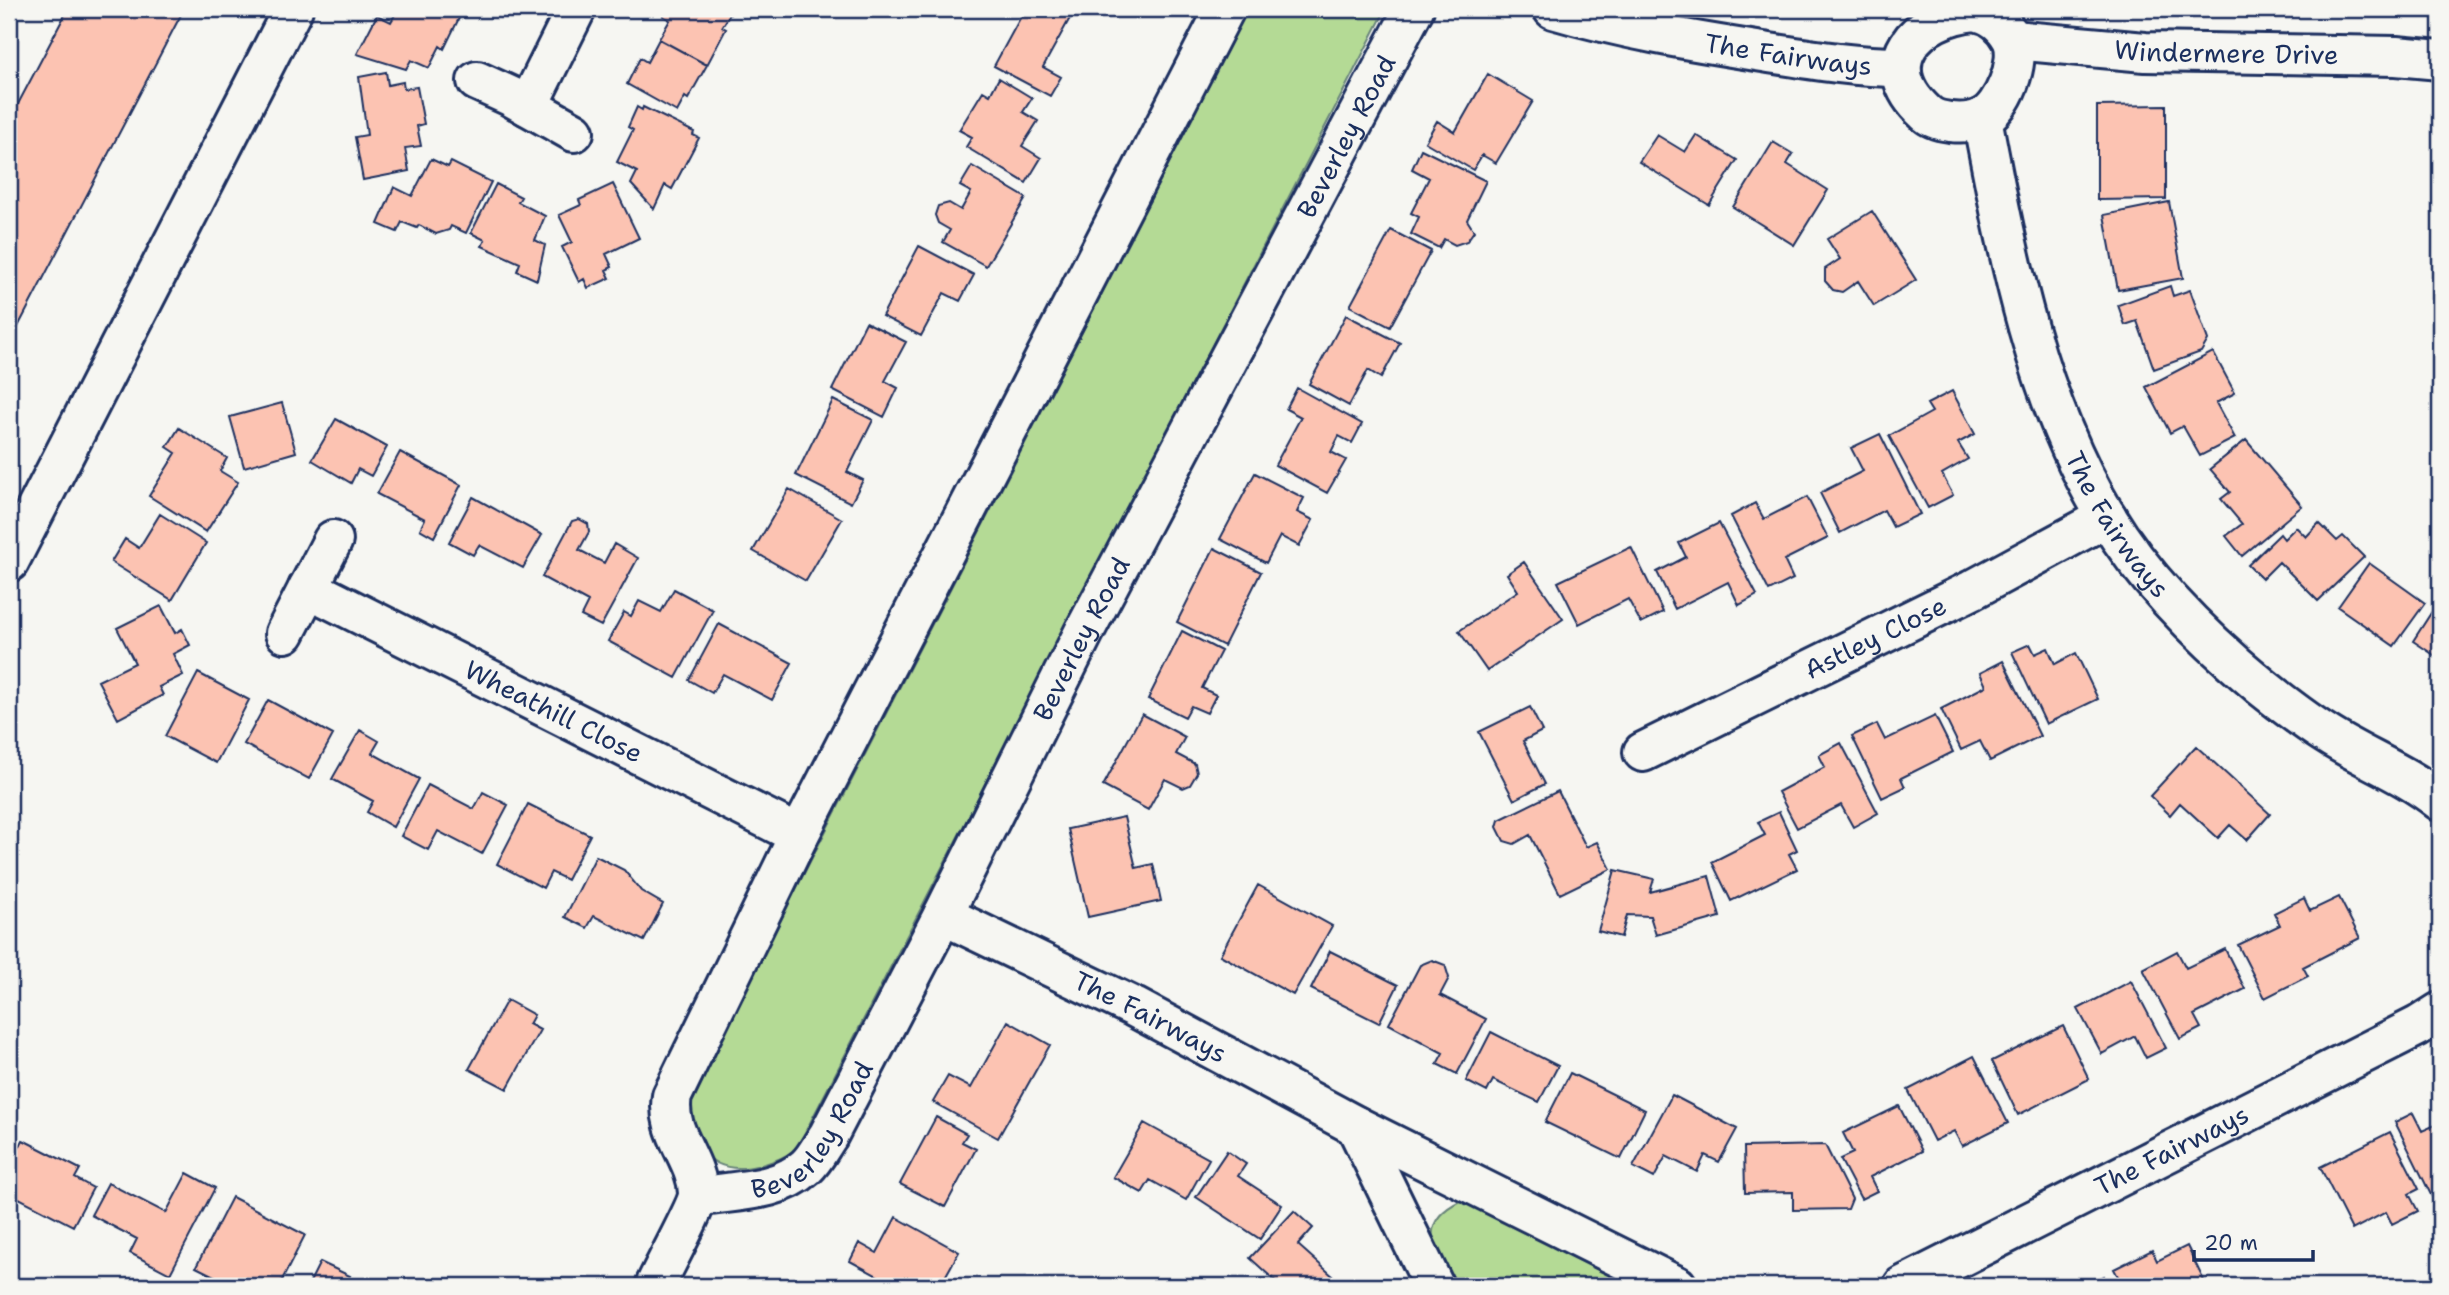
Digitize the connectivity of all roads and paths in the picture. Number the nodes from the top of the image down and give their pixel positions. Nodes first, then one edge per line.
1 (293, 9) edge
2 (576, 9) edge
3 (1225, 9) edge
4 (1414, 9) edge
5 (1553, 9) edge
6 (2005, 23) edge
7 (2440, 60) edge
8 (1901, 67) junction
9 (477, 81) dead end
10 (528, 106) junction
11 (1982, 118) junction
12 (574, 132) dead end
13 (2106, 517) junction
14 (333, 540) dead end
15 (9, 562) edge
16 (308, 588) junction
17 (285, 633) dead end
18 (1643, 752) dead end
19 (2440, 800) edge
20 (799, 835) junction
21 (943, 915) junction
22 (2440, 1012) edge
23 (1356, 1126) junction
24 (698, 1197) junction
25 (655, 1286) edge
26 (1434, 1286) edge
27 (1677, 1286) edge
28 (1903, 1286) edge

1 - 15 street
2 - 10 street
3 - 20 street, Beverley Road
4 - 21 street, Beverley Road
5 - 8 street, The Fairways
6 - 7 street, Windermere Drive
6 - 8 street, The Fairways
6 - 11 street
8 - 11 street, The Fairways
9 - 10 street
10 - 12 street
11 - 13 street, The Fairways
13 - 18 street, Astley Close
13 - 19 street, The Fairways
14 - 16 street
16 - 17 street
16 - 20 street, Wheathill Close
20 - 24 street, Beverley Road
21 - 23 street, The Fairways
21 - 24 street, Beverley Road
22 - 28 street, The Fairways
23 - 26 street
23 - 27 street, The Fairways
24 - 25 street

